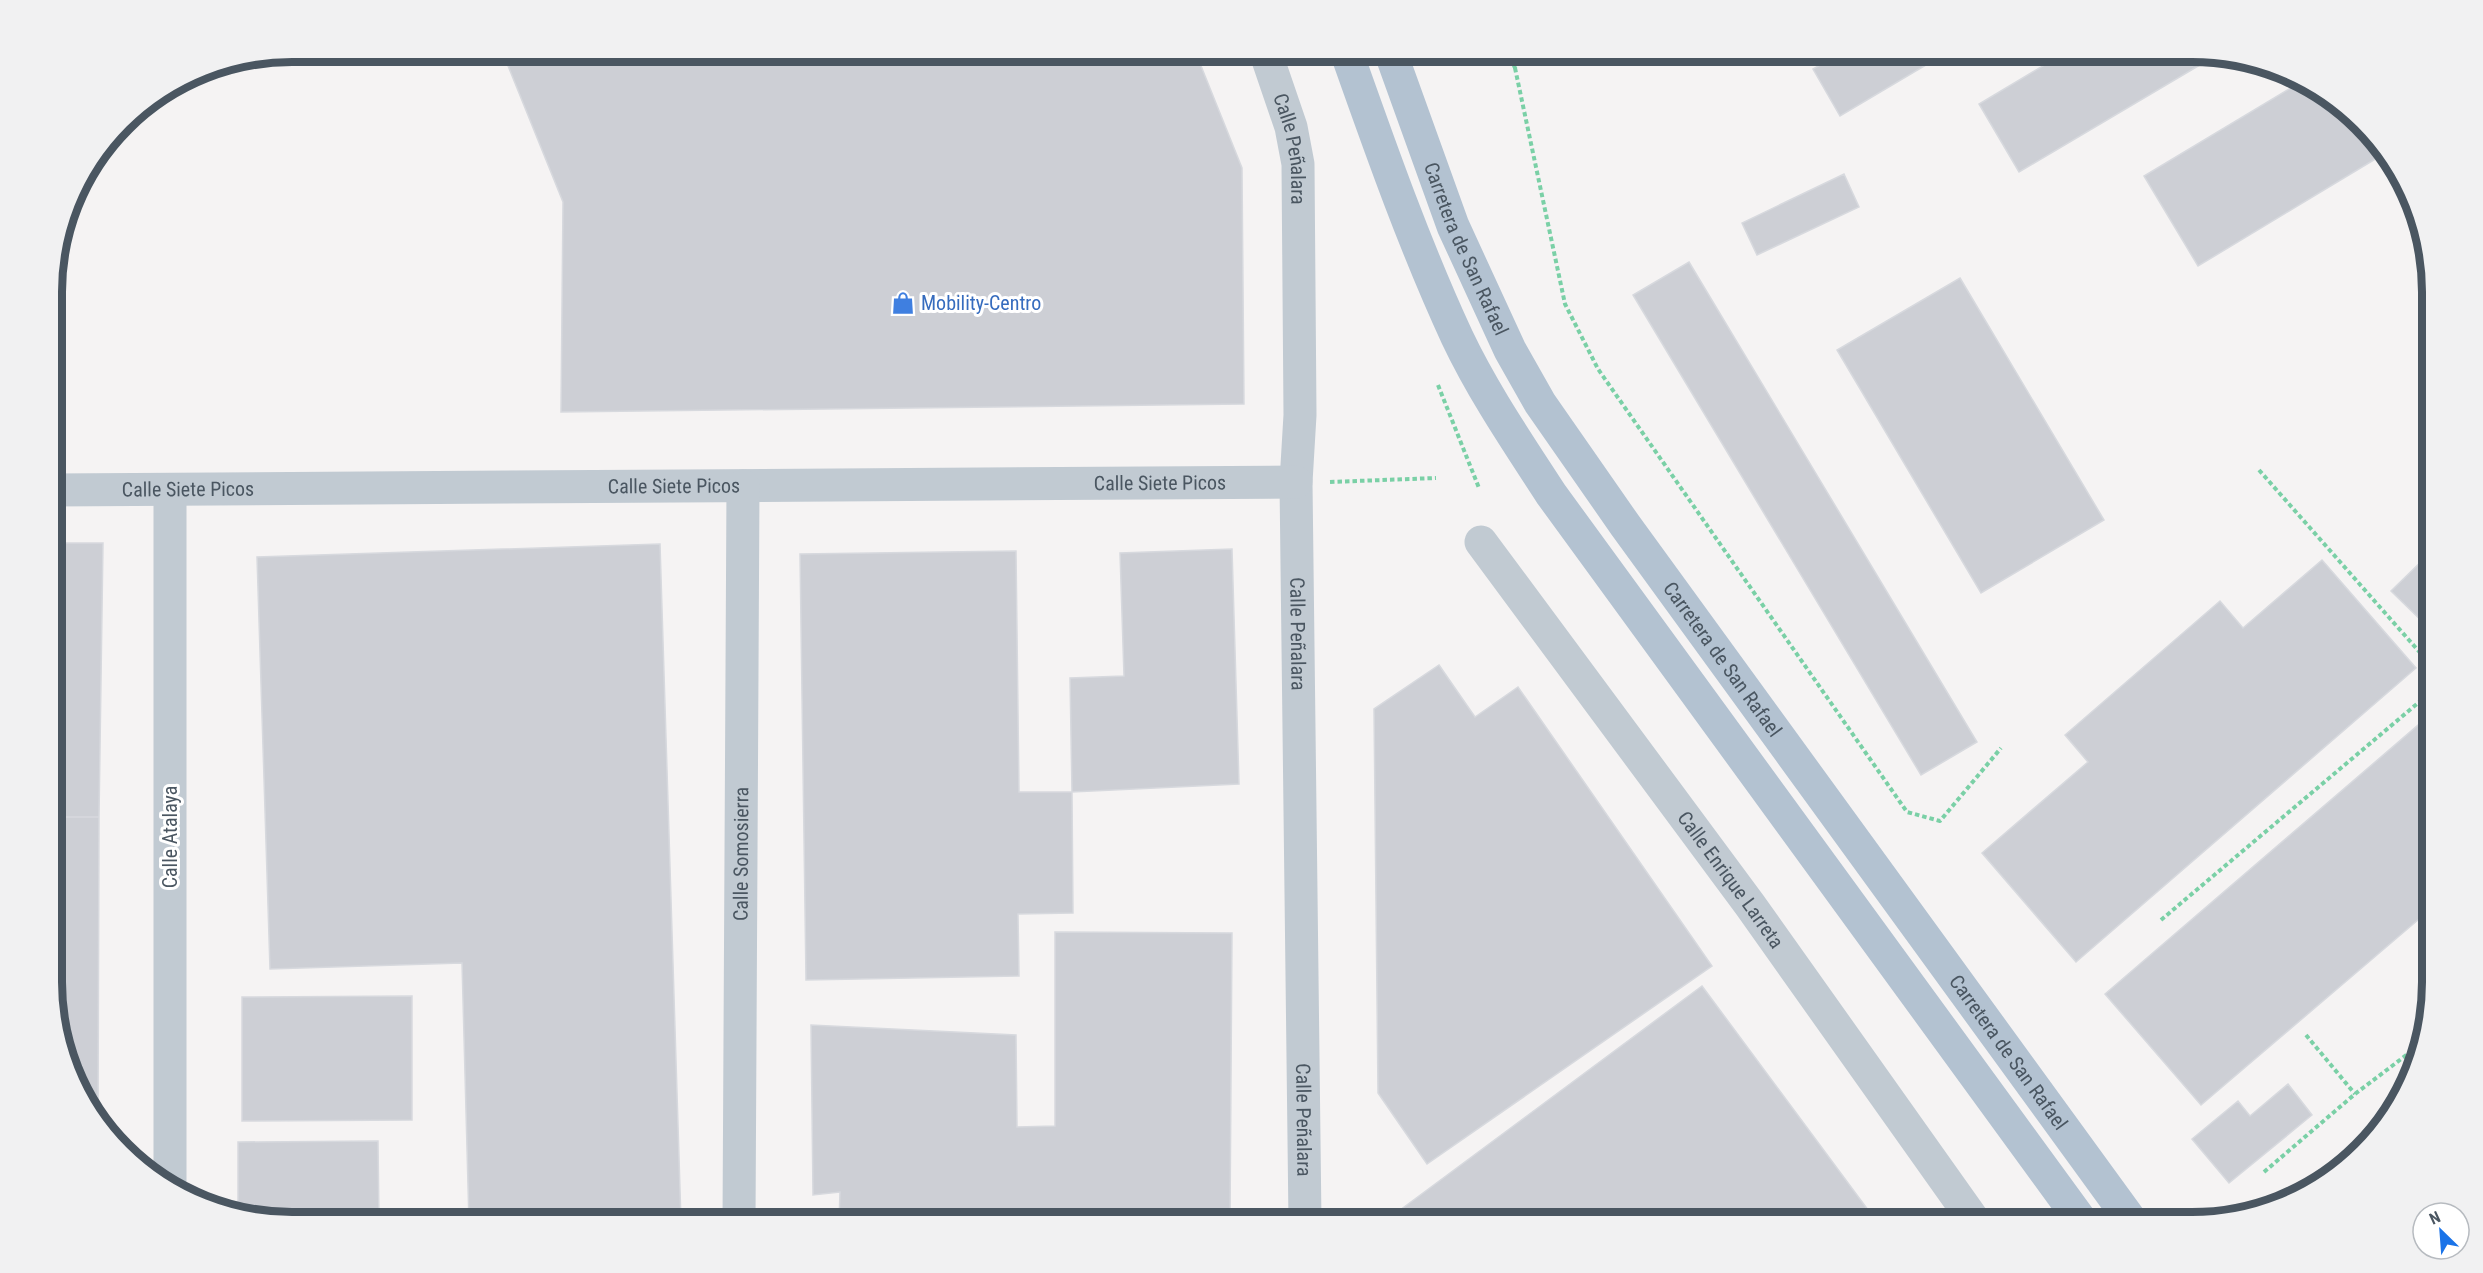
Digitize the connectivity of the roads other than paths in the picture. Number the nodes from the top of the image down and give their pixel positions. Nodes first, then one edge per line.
1 (1269, 62) edge
2 (1350, 62) edge
3 (1394, 62) edge
4 (1296, 483) junction
5 (743, 486) junction
6 (62, 490) edge
7 (170, 490) junction
8 (1481, 542) dead end
9 (170, 1177) edge
10 (740, 1212) edge
11 (1305, 1212) edge
12 (1968, 1212) edge
13 (2075, 1212) edge
14 (2125, 1212) edge

1 - 4 street, Calle Peñalara
2 - 13 main road, Carretera de San Rafael
3 - 14 main road, Carretera de San Rafael
4 - 5 street, Calle Siete Picos
4 - 11 street, Calle Peñalara
5 - 7 street, Calle Siete Picos
5 - 10 street, Calle Somosierra
6 - 7 street, Calle Siete Picos
7 - 9 street, Calle Atalaya
8 - 12 street, Calle Enrique Larreta

